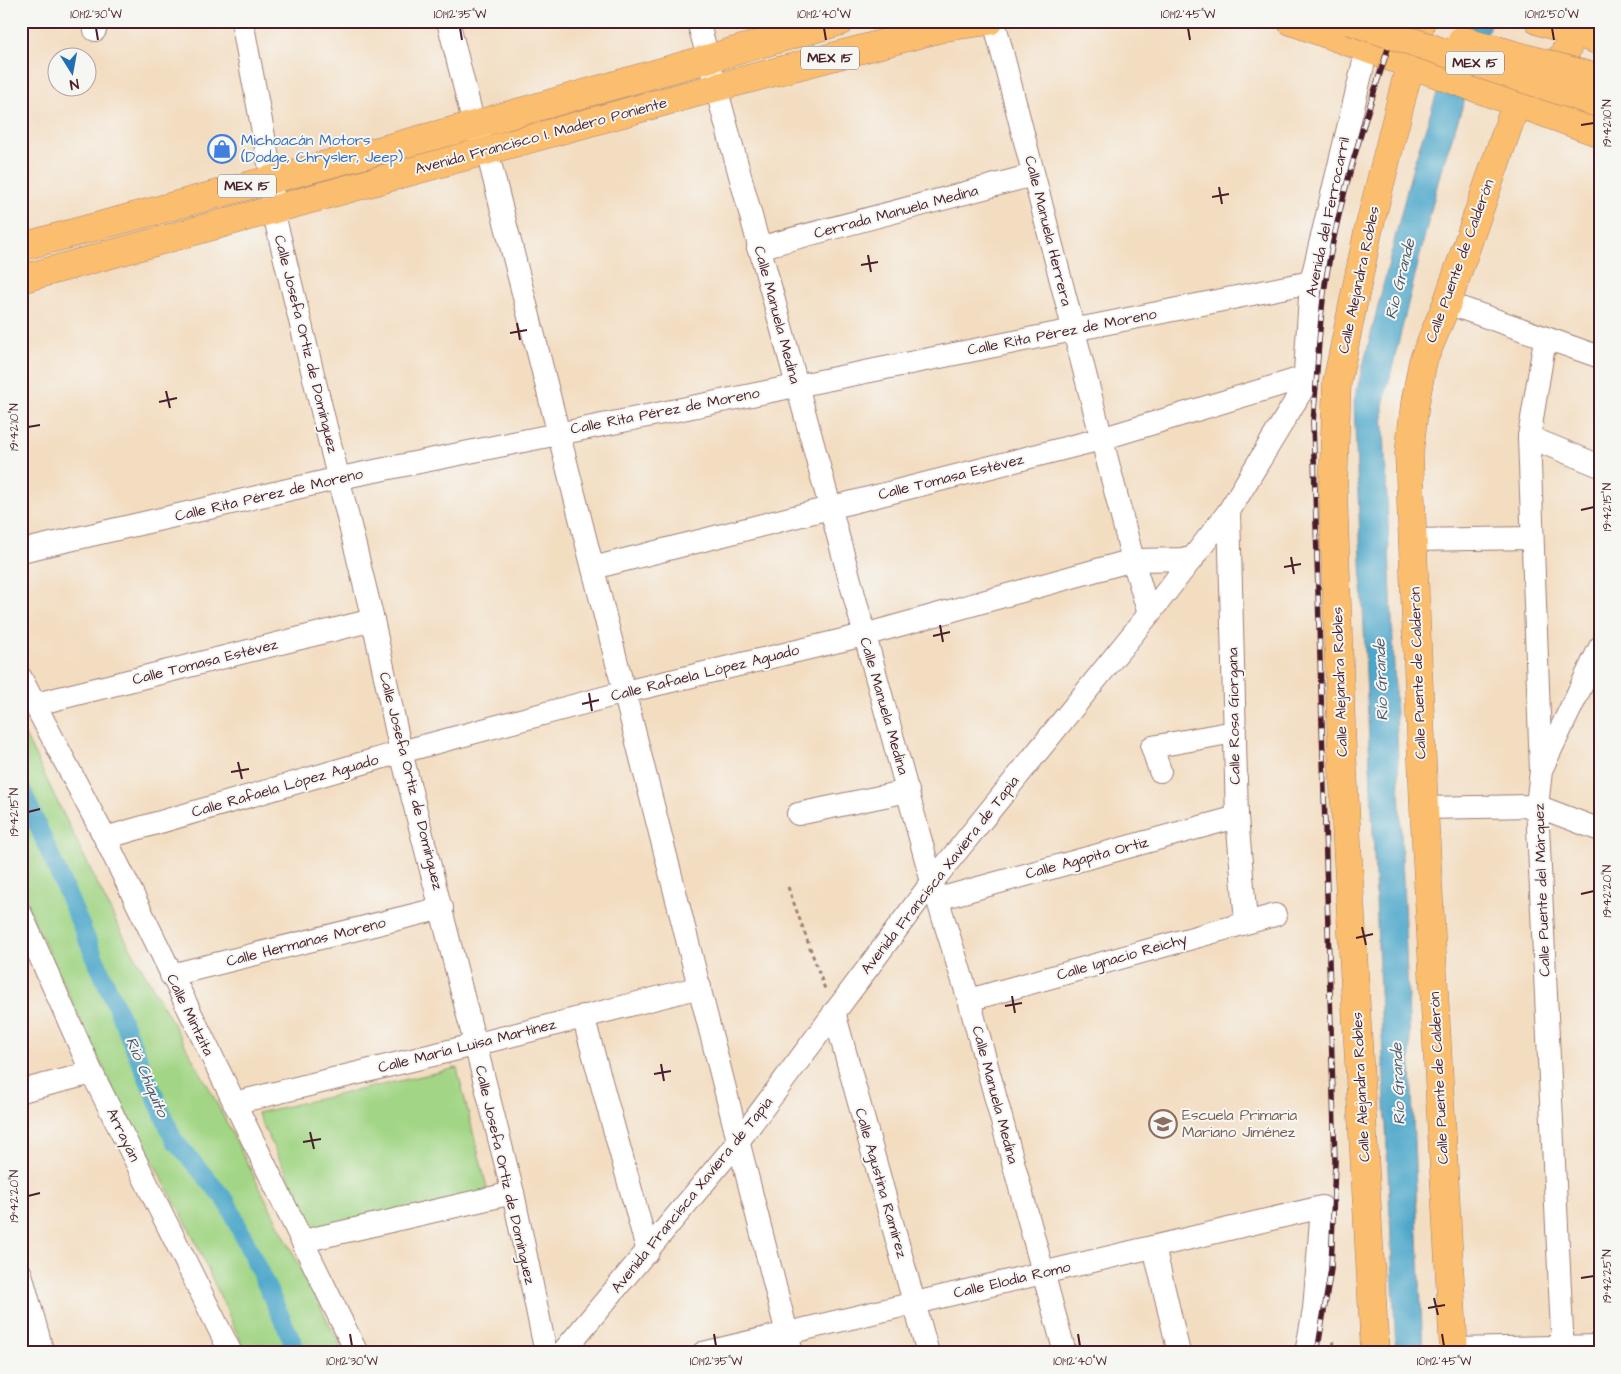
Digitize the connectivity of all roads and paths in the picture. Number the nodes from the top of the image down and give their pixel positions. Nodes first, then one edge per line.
1 (242, 21) edge
2 (448, 21) edge
3 (698, 21) edge
4 (841, 21) edge
5 (989, 21) edge
6 (994, 21) edge
7 (1291, 21) edge
8 (1350, 21) edge
9 (1403, 21) edge
10 (1421, 21) edge
11 (1539, 21) edge
12 (951, 24) edge
13 (1571, 26) edge
14 (1600, 41) edge
15 (1367, 48) junction
16 (707, 58) junction
17 (1419, 67) junction
18 (1600, 79) edge
19 (714, 88) junction
20 (1516, 104) junction
21 (1600, 104) edge
22 (474, 125) junction
23 (1600, 133) edge
24 (487, 151) junction
25 (1033, 175) junction
26 (272, 179) junction
27 (273, 210) junction
28 (21, 247) edge
29 (758, 248) junction
30 (21, 279) edge
31 (1311, 282) junction
32 (1447, 303) junction
33 (1073, 330) junction
34 (1545, 339) junction
35 (1600, 357) edge
36 (1305, 382) junction
37 (796, 385) junction
38 (559, 432) junction
39 (1529, 437) junction
40 (1101, 439) junction
41 (1600, 466) edge
42 (340, 478) junction
43 (830, 508) junction
44 (1229, 511) junction
45 (1531, 538) junction
46 (1413, 540) junction
47 (21, 551) edge
48 (1193, 559) junction
49 (1133, 560) junction
50 (594, 568) junction
51 (1149, 614) junction
52 (373, 620) junction
53 (864, 635) junction
54 (1600, 647) edge
55 (21, 678) edge
56 (625, 692) junction
57 (36, 704) junction
58 (1234, 732) junction
59 (401, 752) junction
60 (1541, 770) junction
61 (1160, 771) dead end
62 (908, 791) junction
63 (1537, 806) junction
64 (1424, 808) junction
65 (798, 814) dead end
66 (1237, 817) junction
67 (1600, 830) edge
68 (105, 838) junction
69 (788, 887) dead end
70 (935, 891) junction
71 (442, 908) junction
72 (21, 914) edge
73 (1275, 915) dead end
74 (1246, 922) junction
75 (171, 975) junction
76 (700, 987) junction
77 (969, 1000) junction
78 (834, 1012) junction
79 (583, 1016) junction
80 (474, 1045) junction
81 (92, 1072) junction
82 (21, 1091) edge
83 (234, 1103) junction
84 (737, 1143) junction
85 (513, 1194) junction
86 (303, 1241) junction
87 (1154, 1246) junction
88 (648, 1252) junction
89 (1043, 1272) junction
90 (21, 1274) edge
91 (914, 1303) junction
92 (1334, 1341) dead end
93 (790, 1343) edge
94 (1600, 1346) edge
95 (1563, 1350) edge
96 (1454, 1351) edge
97 (43, 1353) edge
98 (231, 1353) edge
99 (357, 1353) edge
100 (546, 1353) edge
101 (562, 1353) edge
102 (703, 1353) edge
103 (928, 1353) edge
104 (1065, 1353) edge
105 (1179, 1353) edge
106 (1306, 1353) edge
107 (1332, 1353) edge
108 (1375, 1353) edge

1 - 26 street, Calle Josefa Ortiz de Domínguez
2 - 22 street
3 - 16 street, Calle Manuela Medina
4 - 16 main road, Avenida Francisco I. Madero Poniente / MEX 15
5 - 12 main road, Avenida Francisco I. Madero Poniente
6 - 25 street, Calle Manuela Herrera
7 - 15 main road
8 - 21 main road, MEX 15, bridge
9 - 18 main road, MEX 15, bridge
10 - 17 main road, Calle Alejandra Robles
11 - 13 main road
12 - 19 main road, Avenida Francisco I. Madero Poniente / MEX 15
13 - 14 main road
13 - 20 main road
15 - 17 main road
15 - 31 street, Avenida del Ferrocarril
16 - 19 street, Calle Manuela Medina
16 - 22 main road, Avenida Francisco I. Madero Poniente / MEX 15
17 - 20 main road
17 - 108 main road, Calle Alejandra Robles
19 - 24 main road, Avenida Francisco I. Madero Poniente / MEX 15
19 - 29 street, Calle Manuela Medina
20 - 23 main road
20 - 32 main road, Calle Puente de Calderón
22 - 24 street
22 - 26 main road, Avenida Francisco I. Madero Poniente / MEX 15
24 - 27 main road, Avenida Francisco I. Madero Poniente / MEX 15
24 - 38 street
25 - 29 street, Cerrada Manuela Medina
25 - 33 street, Calle Manuela Herrera
26 - 27 street, Calle Josefa Ortiz de Domínguez
26 - 28 main road, Avenida Francisco I. Madero Poniente / MEX 15
27 - 30 main road, Avenida Francisco I. Madero Poniente / MEX 15
27 - 42 street, Calle Josefa Ortiz de Domínguez
29 - 37 street, Calle Manuela Medina
31 - 33 street, Calle Rita Pérez de Moreno
31 - 36 street, Avenida del Ferrocarril
32 - 34 street
32 - 46 main road, Calle Puente de Calderón
33 - 37 street, Calle Rita Pérez de Moreno
33 - 40 street, Calle Manuela Herrera
34 - 35 street
34 - 39 street, Calle Puente del Márquez
36 - 40 street, Calle Tomasa Estévez
36 - 44 street, Avenida Francisca Xaviera de Tapia
37 - 38 street, Calle Rita Pérez de Moreno
37 - 43 street, Calle Manuela Medina
38 - 42 street, Calle Rita Pérez de Moreno
38 - 50 street
39 - 41 street
39 - 45 street, Calle Puente del Márquez
40 - 43 street, Calle Tomasa Estévez
40 - 49 street, Calle Manuela Herrera
42 - 47 street, Calle Rita Pérez de Moreno
42 - 52 street, Calle Josefa Ortiz de Domínguez
43 - 50 street, Calle Tomasa Estévez
43 - 53 street, Calle Manuela Medina
44 - 48 street, Avenida Francisca Xaviera de Tapia
44 - 58 street, Calle Rosa Giorgana
45 - 46 street
45 - 60 street, Calle Puente del Márquez
46 - 64 main road, Calle Puente de Calderón
48 - 49 street, Calle Rafaela López Aguado
48 - 51 street, Avenida Francisca Xaviera de Tapia
49 - 51 street, Calle Manuela Herrera
49 - 53 street, Calle Rafaela López Aguado
50 - 56 street
51 - 70 street, Avenida Francisca Xaviera de Tapia
52 - 57 street, Calle Tomasa Estévez
52 - 59 street, Calle Josefa Ortiz de Domínguez
53 - 56 street, Calle Rafaela López Aguado
53 - 62 street, Calle Manuela Medina
54 - 60 street
55 - 57 street, Calle Mintzita
56 - 59 street, Calle Rafaela López Aguado
56 - 76 street
57 - 68 street, Calle Mintzita
58 - 61 street
58 - 66 street, Calle Rosa Giorgana
59 - 68 street, Calle Rafaela López Aguado
59 - 71 street, Calle Josefa Ortiz de Domínguez
60 - 63 street, Calle Puente del Márquez
62 - 65 street
62 - 70 street, Calle Manuela Medina
63 - 64 street
63 - 67 street
63 - 95 street, Calle Puente del Márquez
64 - 96 main road, Calle Puente de Calderón
66 - 70 street, Calle Agapita Ortiz
66 - 74 street, Calle Rosa Giorgana
68 - 75 street, Calle Mintzita
69 - 78 path
70 - 77 street, Calle Manuela Medina
70 - 78 street, Avenida Francisca Xaviera de Tapia
71 - 75 street, Calle Hermanas Moreno
71 - 80 street, Calle Josefa Ortiz de Domínguez
72 - 81 street, Arrayán
73 - 74 street, Calle Ignacio Reichy
74 - 77 street, Calle Ignacio Reichy
75 - 83 street, Calle Mintzita
76 - 79 street, Calle María Luisa Martínez
76 - 84 street
77 - 89 street, Calle Manuela Medina
78 - 84 street, Avenida Francisca Xaviera de Tapia
78 - 91 street, Calle Agustina Ramírez
79 - 80 street, Calle María Luisa Martínez
79 - 88 street
80 - 83 street, Calle María Luisa Martínez
80 - 85 street, Calle Josefa Ortiz de Domínguez
81 - 82 street
81 - 98 street, Arrayán
83 - 86 street, Calle Mintzita
84 - 88 street, Avenida Francisca Xaviera de Tapia
84 - 93 street
85 - 86 street
85 - 100 street, Calle Josefa Ortiz de Domínguez
86 - 99 street, Calle Mintzita
87 - 89 street, Calle Elodia Romo
87 - 105 street
87 - 106 street, Calle Elodia Romo
88 - 101 street, Avenida Francisca Xaviera de Tapia
89 - 91 street, Calle Elodia Romo
89 - 104 street, Calle Manuela Medina
90 - 97 street
91 - 93 street, Calle Elodia Romo
91 - 103 street, Calle Agustina Ramírez
92 - 107 path
93 - 102 street, Calle Elodia Romo
94 - 95 street
95 - 96 street

